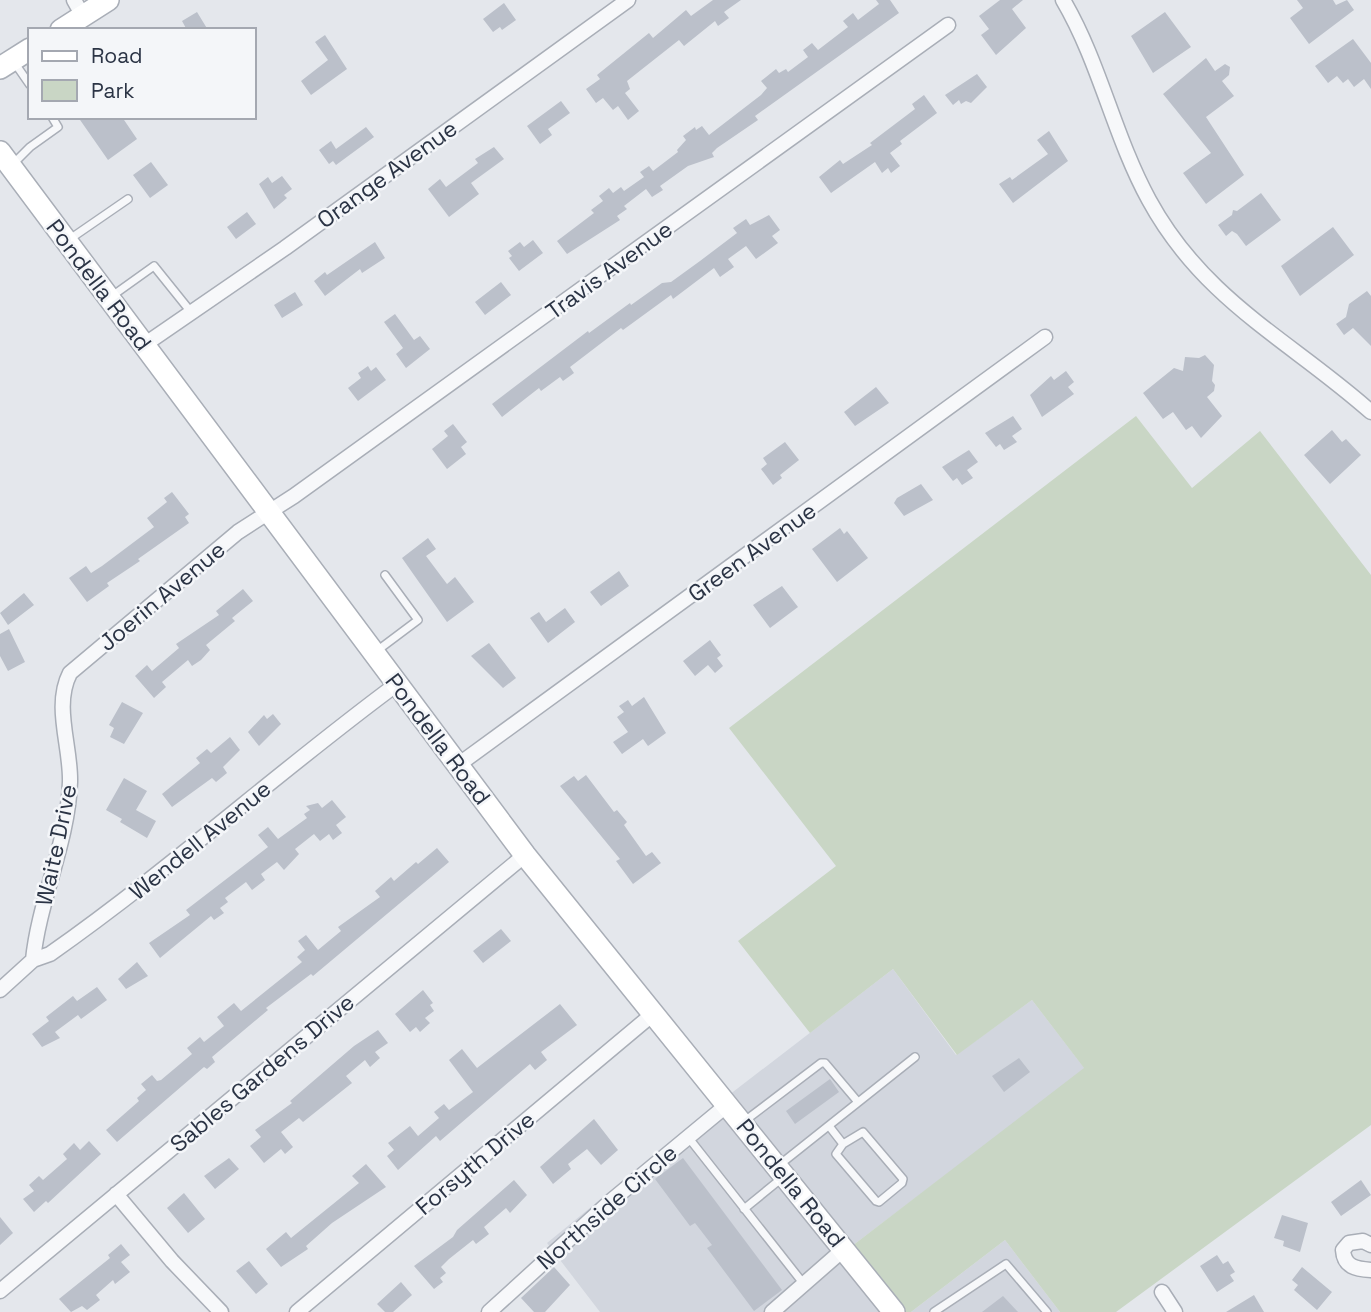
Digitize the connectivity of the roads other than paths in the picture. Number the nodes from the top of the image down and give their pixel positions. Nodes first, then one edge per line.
1 (108, 0) edge
2 (628, 0) edge
3 (1063, 0) edge
4 (79, 8) edge
5 (948, 25) dead end
6 (63, 28) edge
7 (14, 59) edge
8 (28, 82) edge
9 (53, 119) edge
10 (5, 159) edge
11 (128, 199) dead end
12 (66, 241) junction
13 (110, 298) junction
14 (191, 312) junction
15 (1045, 337) dead end
16 (144, 345) junction
17 (1371, 412) edge
18 (269, 512) junction
19 (385, 575) dead end
20 (374, 653) junction
21 (397, 684) junction
22 (63, 687) joint
23 (458, 765) junction
24 (525, 855) junction
25 (33, 960) junction
26 (0, 990) edge
27 (653, 1014) junction
28 (915, 1056) dead end
29 (858, 1102) junction
30 (727, 1105) junction
31 (742, 1124) junction
32 (829, 1126) junction
33 (688, 1137) junction
34 (843, 1144) junction
35 (781, 1171) junction
36 (116, 1195) junction
37 (744, 1209) junction
38 (1371, 1245) edge
39 (844, 1249) junction
40 (1371, 1270) edge
41 (803, 1283) junction
42 (0, 1291) edge
43 (1163, 1292) dead end
44 (221, 1312) edge
45 (297, 1312) edge
46 (489, 1312) edge
47 (772, 1312) edge
48 (894, 1312) edge
49 (934, 1312) edge
50 (1047, 1312) edge
51 (1175, 1312) edge

1 - 4 main road
2 - 14 street, Orange Avenue
3 - 17 street
4 - 6 main road
5 - 18 street, Travis Avenue
7 - 8 lane
9 - 10 lane
10 - 12 main road, Pondella Road
11 - 12 lane
12 - 13 main road, Pondella Road
13 - 14 lane
13 - 16 main road, Pondella Road
14 - 16 street, Orange Avenue
15 - 23 street, Green Avenue
16 - 18 main road, Pondella Road
18 - 20 main road, Pondella Road
18 - 22 street, Joerin Avenue
19 - 20 lane
20 - 21 main road, Pondella Road
21 - 23 main road, Pondella Road
21 - 25 street, Wendell Avenue
22 - 25 street, Waite Drive
23 - 24 main road, Pondella Road
24 - 27 main road, Pondella Road
24 - 36 street, Sables Gardens Drive
25 - 26 street, Wendell Avenue
27 - 30 main road, Pondella Road
27 - 45 street, Forsyth Drive
28 - 29 lane
29 - 31 lane
29 - 32 lane
30 - 31 main road, Pondella Road
30 - 33 street, Northside Circle
31 - 35 main road, Pondella Road
32 - 34 lane
32 - 35 lane
33 - 37 lane
33 - 46 street, Northside Circle
34 - 34 lane
35 - 37 lane
35 - 39 main road, Pondella Road
36 - 42 street, Sables Gardens Drive
36 - 44 street
37 - 41 lane
38 - 40 street
39 - 41 street
39 - 48 main road, Pondella Road
41 - 47 street
43 - 51 street
49 - 50 lane

